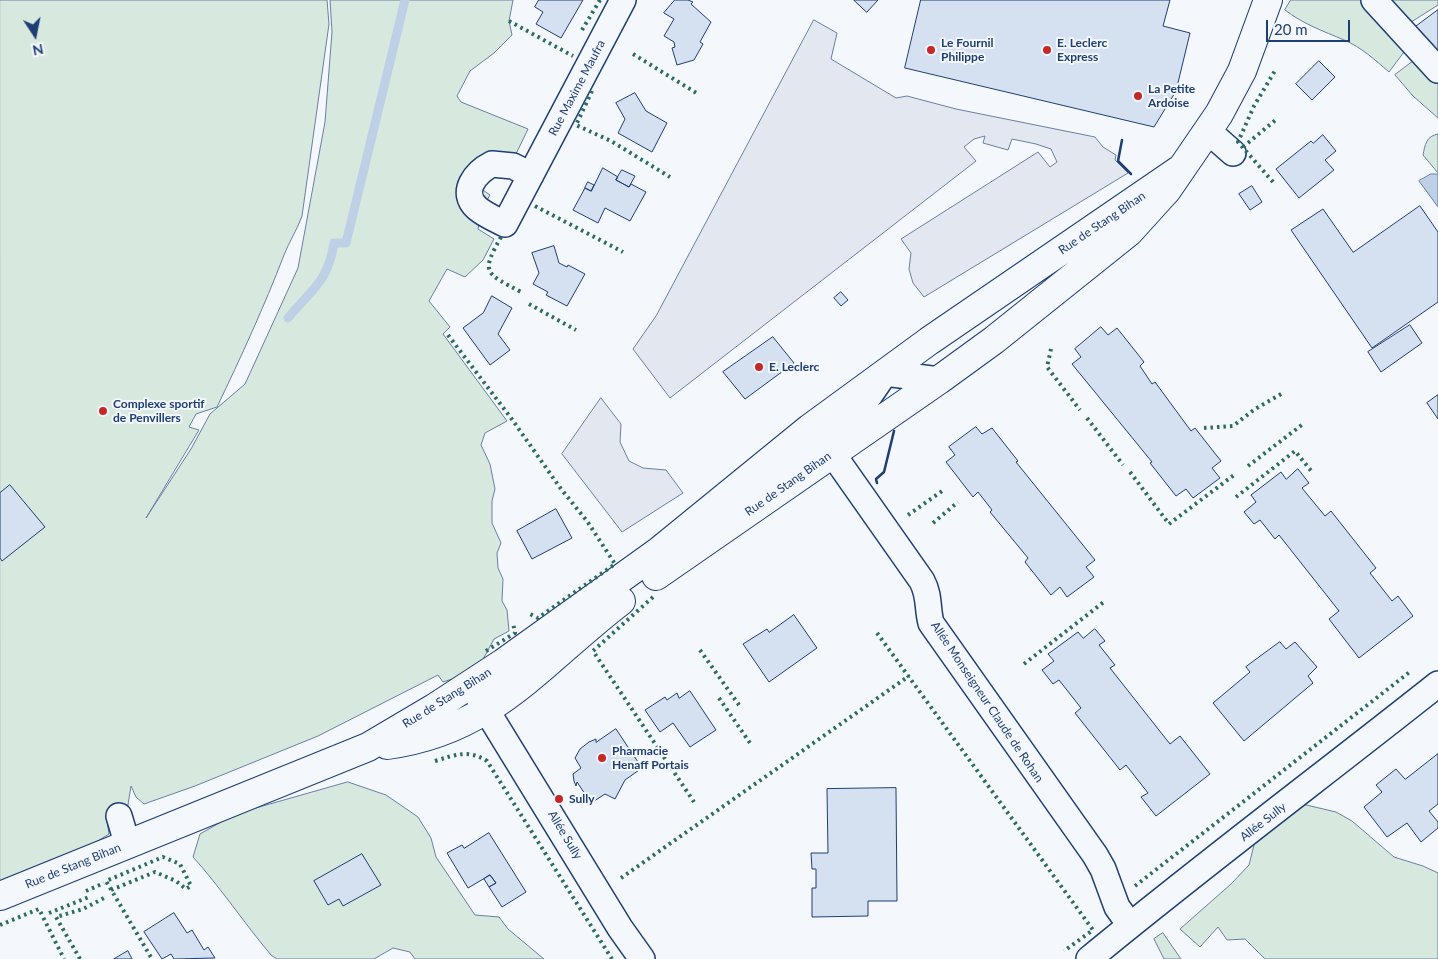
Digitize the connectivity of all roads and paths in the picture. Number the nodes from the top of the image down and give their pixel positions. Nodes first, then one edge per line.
1 (624, 0) edge
2 (1268, 0) edge
3 (1374, 0) edge
4 (1438, 70) edge
5 (1208, 131) junction
6 (1234, 153) dead end
7 (1179, 170) junction
8 (530, 176) dead end
9 (885, 373) junction
10 (939, 380) junction
11 (832, 453) junction
12 (733, 522) junction
13 (1438, 684) edge
14 (479, 697) junction
15 (119, 816) dead end
16 (127, 844) junction
17 (0, 896) edge
18 (1130, 925) junction
19 (642, 959) edge
20 (1089, 959) edge

1 - 8 street, Rue Maxime Maufra
2 - 5 street, Rue de Stang Bihan
3 - 4 street
5 - 6 street
5 - 7 street, Rue de Stang Bihan
7 - 9 street, Rue de Stang Bihan
7 - 10 street, Rue de Stang Bihan
9 - 10 street
9 - 12 street
9 - 14 street, Rue de Stang Bihan
10 - 11 street, Rue de Stang Bihan
11 - 12 street, Rue de Stang Bihan
11 - 18 street, Allée Monseigneur Claude de Rohan
12 - 14 street, Rue de Stang Bihan
13 - 18 street, Allée Sully
14 - 16 street, Rue de Stang Bihan
14 - 19 street, Allée Sully
15 - 16 street
16 - 17 street, Rue de Stang Bihan
18 - 20 street, Allée Sully

